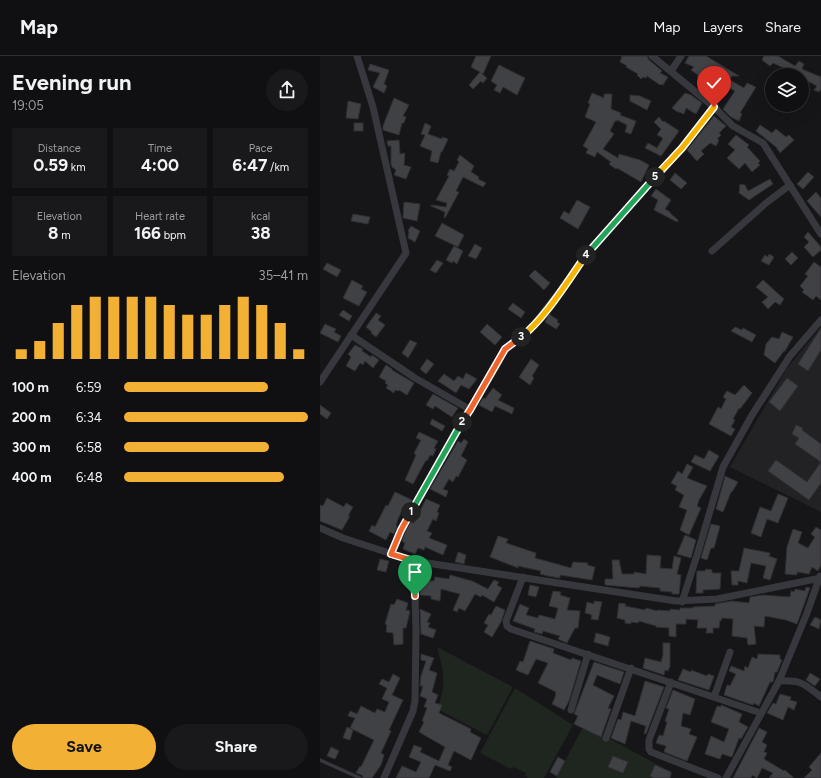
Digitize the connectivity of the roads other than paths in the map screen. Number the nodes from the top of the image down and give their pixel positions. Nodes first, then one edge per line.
1 (357, 56) edge
2 (652, 56) edge
3 (681, 56) edge
4 (671, 71) junction
5 (714, 107) junction
6 (790, 185) junction
7 (821, 234) edge
8 (712, 251) dead end
9 (821, 320) edge
10 (351, 335) junction
11 (320, 382) edge
12 (470, 410) junction
13 (320, 528) edge
14 (391, 554) junction
15 (414, 561) junction
16 (523, 577) junction
17 (820, 577) edge
18 (682, 602) junction
19 (730, 652) dead end
20 (588, 654) junction
21 (631, 668) junction
22 (778, 681) junction
23 (671, 682) junction
24 (714, 697) junction
25 (821, 697) edge
26 (571, 710) dead end
27 (761, 713) junction
28 (606, 738) dead end
29 (320, 760) edge
30 (360, 778) edge
31 (384, 778) edge
32 (718, 778) edge
33 (726, 778) edge

1 - 10 street
2 - 4 street
3 - 4 street
4 - 5 street
5 - 6 street
5 - 12 street
6 - 7 street
6 - 8 street
9 - 18 street
10 - 11 street
10 - 12 street
12 - 14 street
13 - 14 street
14 - 15 street
15 - 16 street
15 - 31 street
16 - 18 street
16 - 20 street
17 - 18 street
17 - 22 street
19 - 24 street
20 - 21 street
20 - 26 street
21 - 23 street
21 - 28 street
22 - 25 street
22 - 27 street
23 - 24 street
23 - 32 street
24 - 27 street
27 - 33 street
29 - 30 lane

